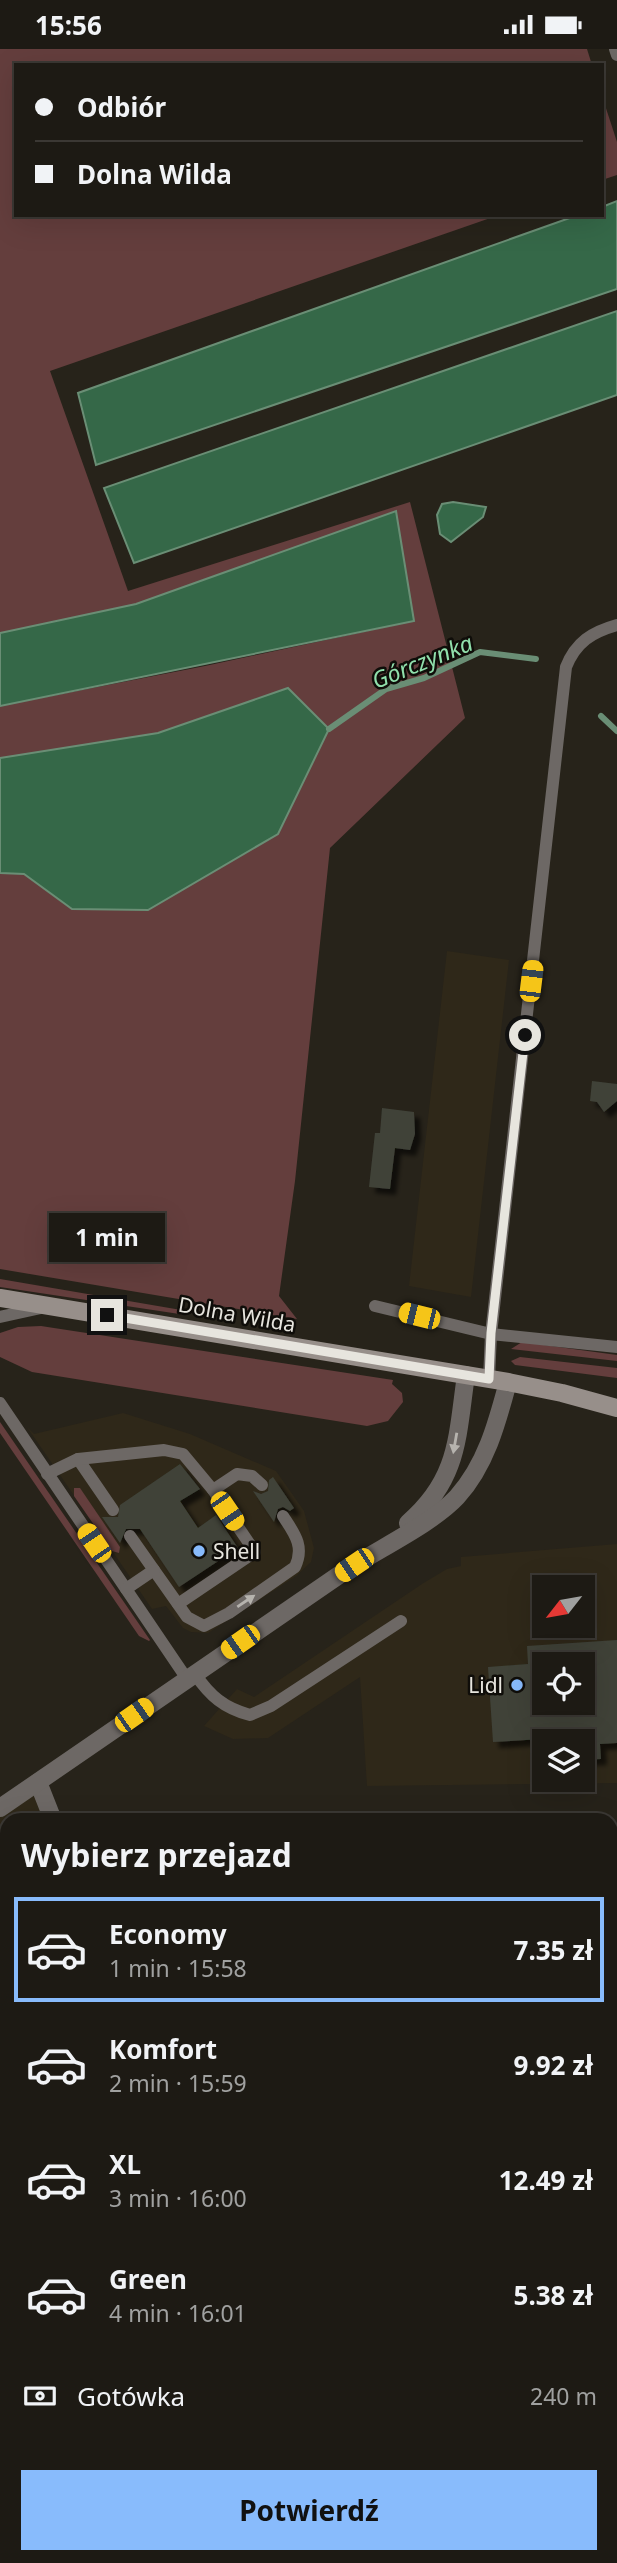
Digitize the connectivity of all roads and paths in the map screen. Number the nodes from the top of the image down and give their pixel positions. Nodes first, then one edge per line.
1 (615, 49) edge
2 (617, 55) edge
3 (617, 625) edge
4 (0, 1298) edge
5 (54, 1306) junction
6 (375, 1306) dead end
7 (0, 1317) edge
8 (491, 1333) junction
9 (617, 1347) edge
10 (466, 1375) junction
11 (489, 1379) junction
12 (508, 1382) junction
13 (562, 1393) junction
14 (617, 1394) edge
15 (1, 1405) edge
16 (617, 1408) edge
17 (79, 1459) junction
18 (47, 1474) junction
19 (262, 1485) dead end
20 (213, 1490) junction
21 (113, 1510) dead end
22 (283, 1516) dead end
23 (130, 1536) dead end
24 (377, 1549) junction
25 (154, 1570) junction
26 (126, 1589) junction
27 (178, 1604) junction
28 (401, 1621) dead end
29 (191, 1676) junction
30 (37, 1782) junction
31 (0, 1808) edge
32 (50, 1813) edge

1 - 2 lane
3 - 8 lane
4 - 5 main road, Dolna Wilda
5 - 7 lane
5 - 10 main road, Dolna Wilda
6 - 8 lane
8 - 9 lane
8 - 11 lane
10 - 11 main road, Dolna Wilda
10 -> 24 street
11 - 12 main road, Dolna Wilda
12 - 13 main road, Dolna Wilda
12 - 24 street
13 - 14 main road
13 - 16 main road
15 - 18 lane
17 - 18 lane
17 - 20 lane
17 - 21 lane
18 - 26 lane
19 - 20 lane
20 - 27 lane
27 -> 22 lane
23 - 25 lane
24 - 29 street
25 - 26 lane
25 - 27 lane
26 - 29 lane
28 - 29 lane
29 - 30 street
30 - 31 street
30 - 32 street

